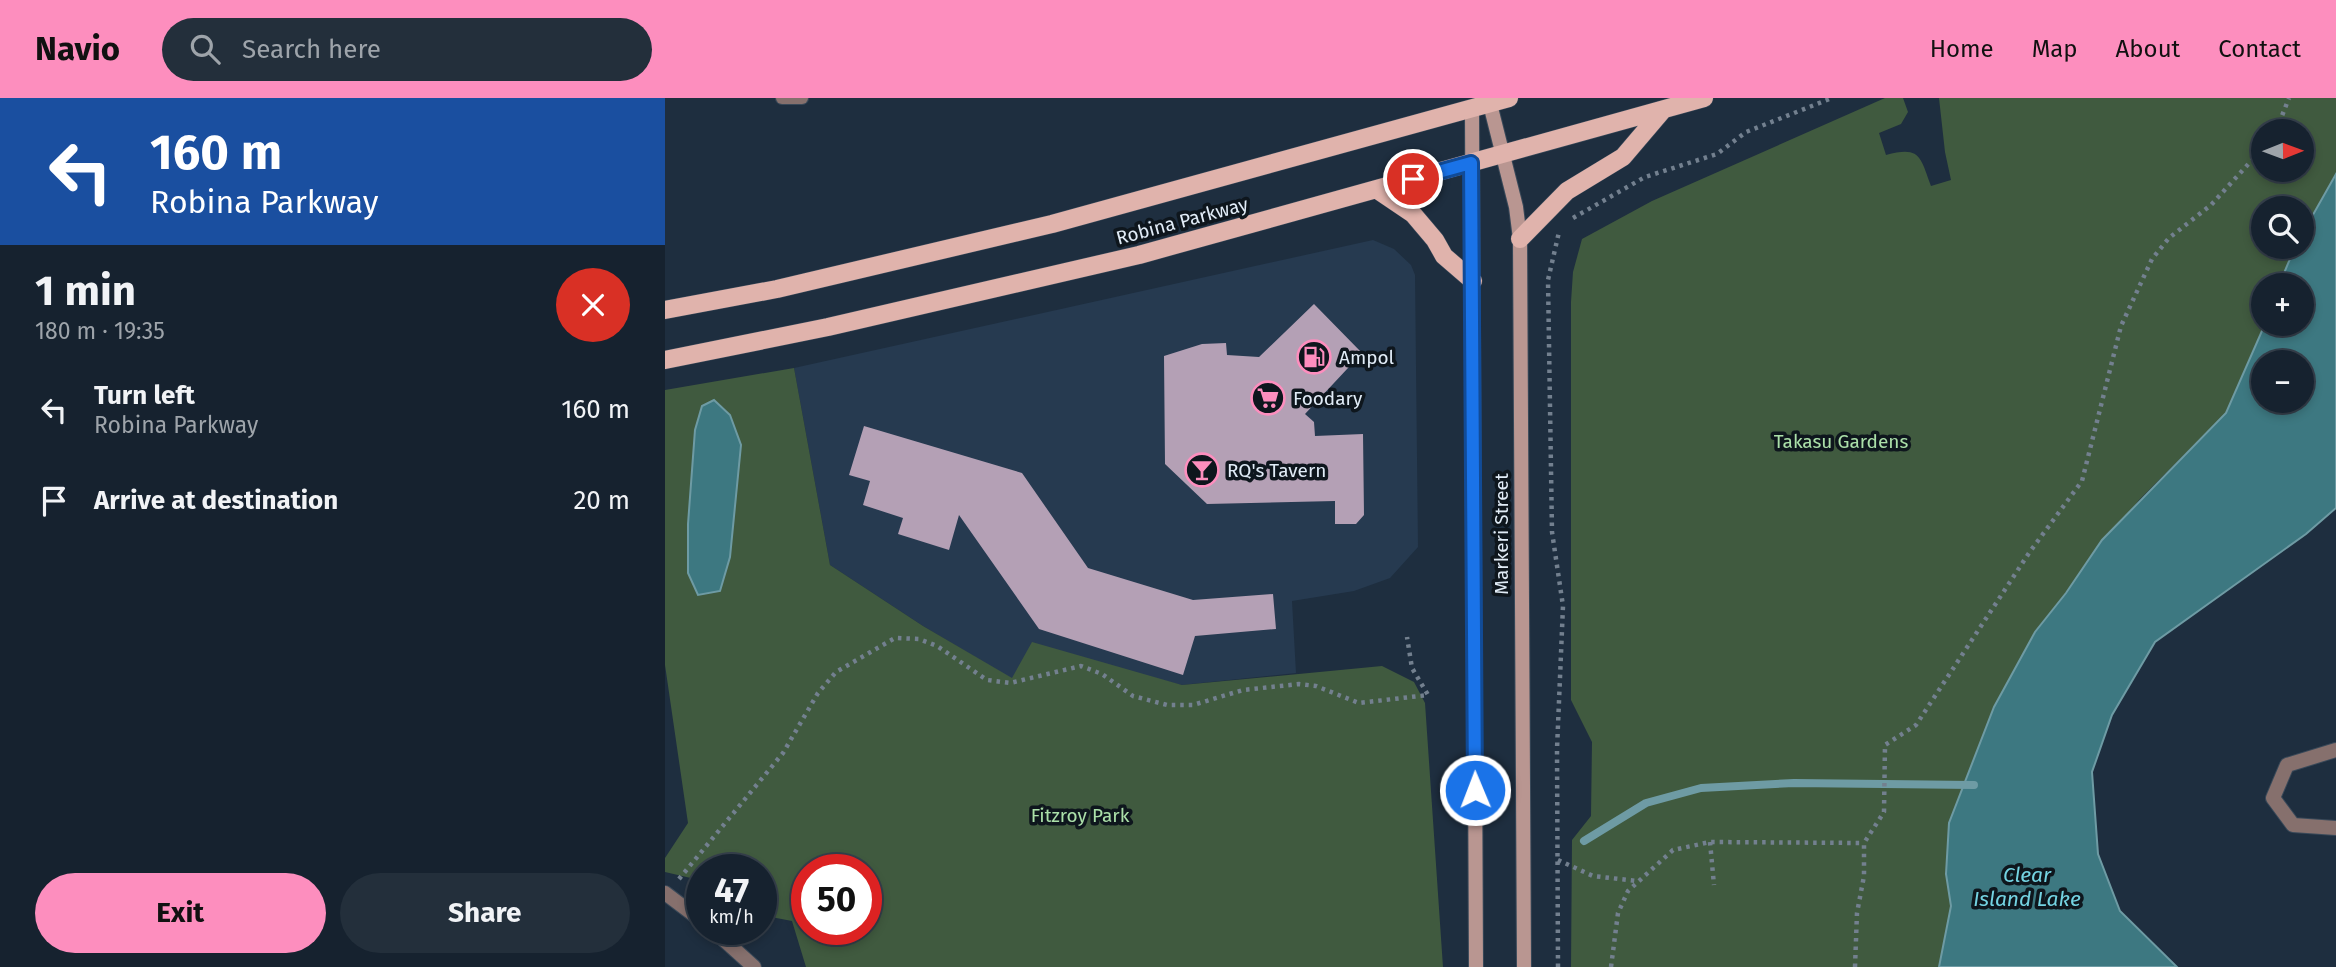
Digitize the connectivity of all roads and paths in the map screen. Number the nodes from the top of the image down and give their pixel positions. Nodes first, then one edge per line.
1 (782, 98) edge
2 (802, 98) edge
3 (1509, 98) edge
4 (1704, 98) edge
5 (1832, 98) edge
6 (2289, 98) edge
7 (1490, 104) junction
8 (1472, 110) junction
9 (1663, 110) junction
10 (2281, 119) edge
11 (1502, 155) junction
12 (2251, 161) edge
13 (1471, 163) junction
14 (1376, 189) junction
15 (1520, 239) junction
16 (1473, 281) junction
17 (665, 310) edge
18 (665, 360) edge
19 (1407, 637) dead end
20 (2336, 750) edge
21 (2336, 828) edge
22 (1710, 842) junction
23 (1864, 843) junction
24 (1558, 860) junction
25 (1637, 881) junction
26 (1714, 885) dead end
27 (666, 893) edge
28 (686, 909) edge
29 (730, 945) edge
30 (754, 967) edge
31 (1476, 967) edge
32 (1524, 967) edge
33 (1558, 967) edge
34 (1611, 967) edge
35 (1855, 967) edge

1 - 2 lane
3 - 7 main road, Robina Parkway
4 - 9 main road, Robina Parkway
5 - 24 path
6 - 10 path
7 - 8 main road, Robina Parkway
7 - 11 main road, Markeri Street
8 - 13 main road, Markeri Street
8 - 17 main road, Robina Parkway
9 - 11 main road, Robina Parkway
9 - 15 main road
11 - 13 main road, Robina Parkway
11 - 15 main road, Markeri Street
12 - 23 path
13 - 14 main road, Robina Parkway
13 - 16 main road, Markeri Street
14 - 16 main road
14 - 18 main road, Robina Parkway
15 - 32 main road, Markeri Street
16 - 31 main road, Markeri Street
19 - 27 path
20 - 21 street
22 - 23 path
22 - 25 path
22 - 26 path
23 - 35 path
24 - 25 path
24 - 33 path
25 - 34 path
27 - 28 street
29 - 30 street

